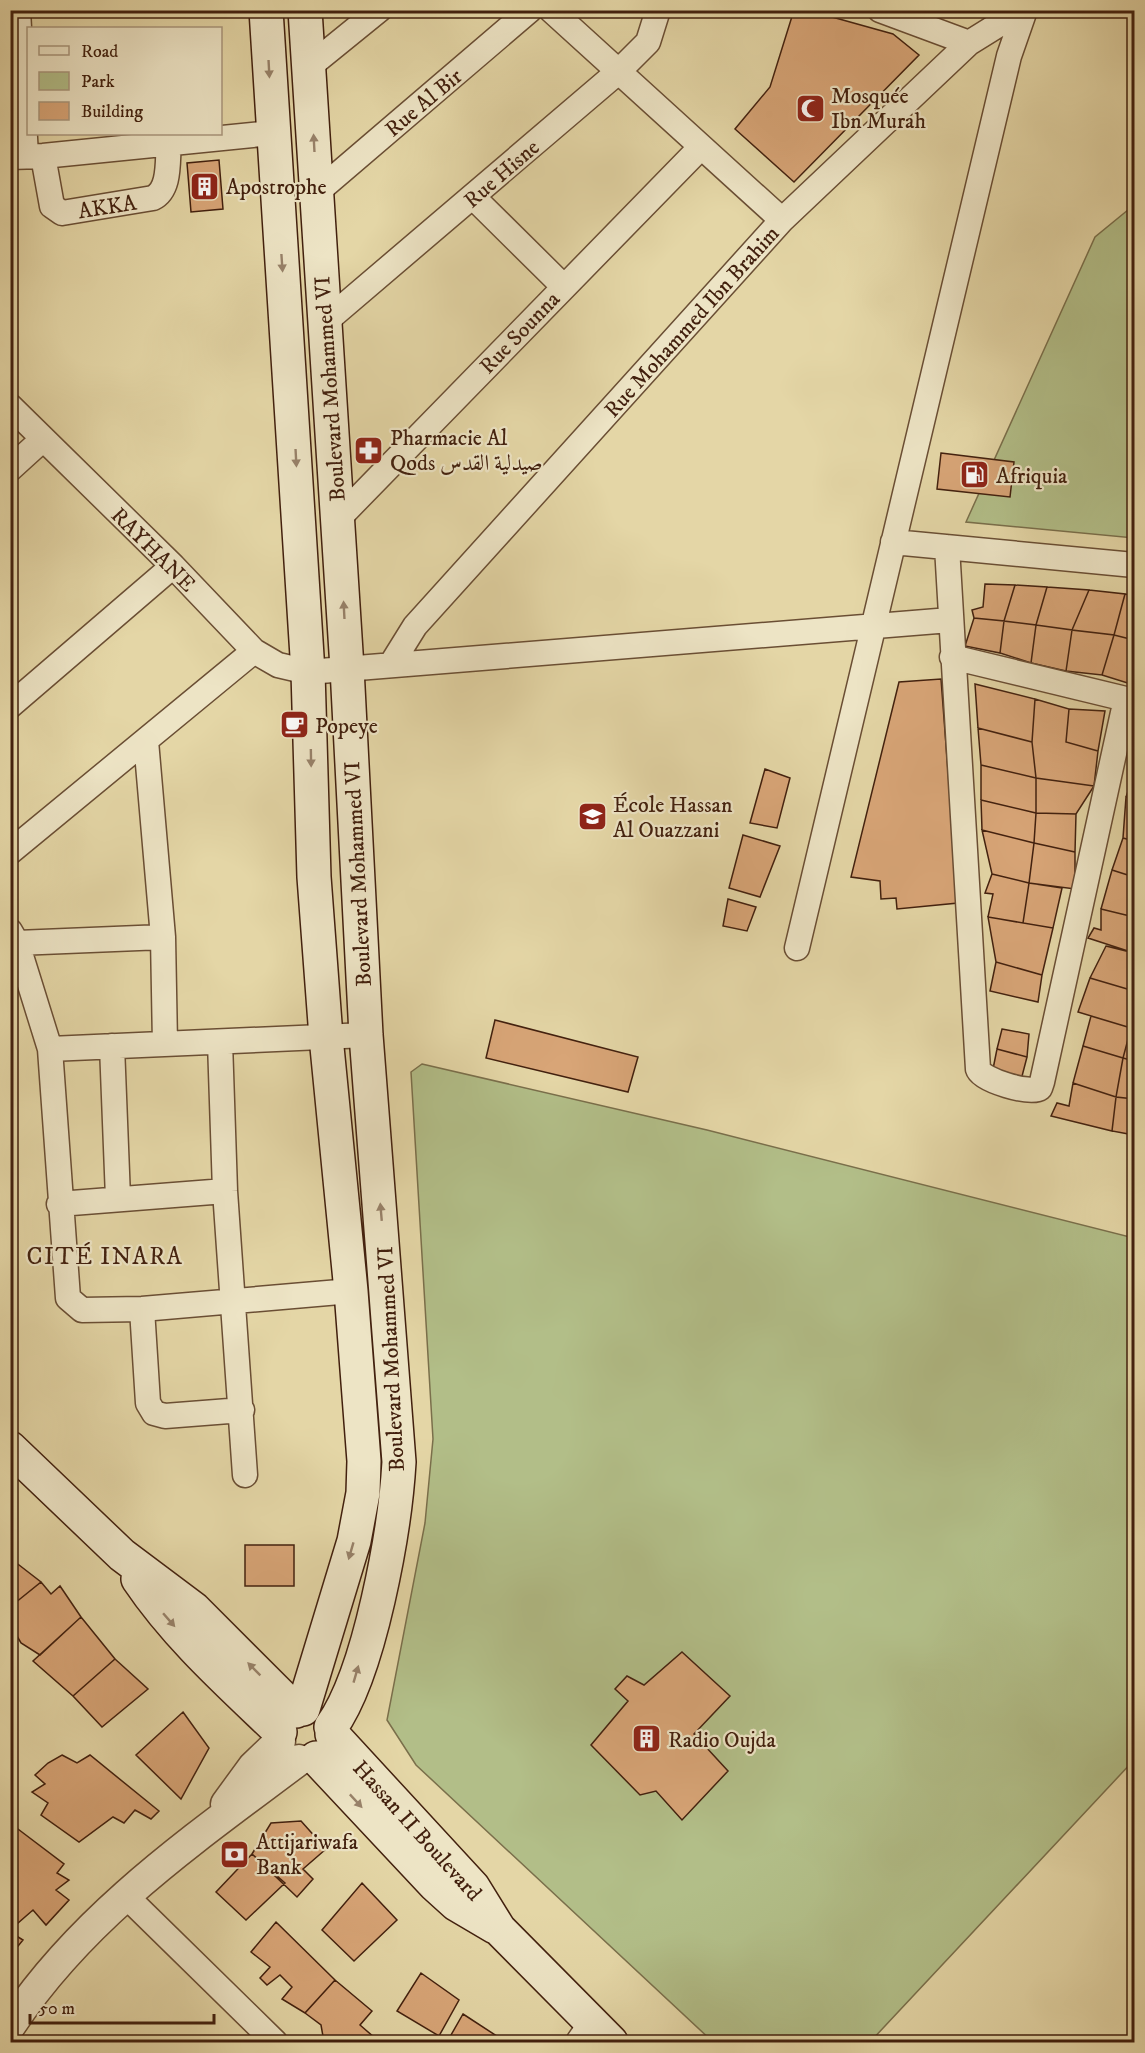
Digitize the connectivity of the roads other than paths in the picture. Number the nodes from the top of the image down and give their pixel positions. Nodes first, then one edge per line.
1 (18, 10) edge
2 (266, 10) edge
3 (305, 10) edge
4 (379, 10) edge
5 (530, 10) edge
6 (551, 10) edge
7 (658, 10) edge
8 (880, 10) edge
9 (1023, 10) edge
10 (969, 43) junction
11 (310, 66) junction
12 (618, 72) junction
13 (272, 133) junction
14 (169, 142) junction
15 (701, 147) junction
16 (26, 156) edge
17 (316, 193) junction
18 (473, 197) junction
19 (782, 220) junction
20 (563, 286) junction
21 (325, 322) junction
22 (10, 406) edge
23 (43, 439) junction
24 (10, 469) edge
25 (338, 519) junction
26 (893, 542) junction
27 (947, 547) junction
28 (1134, 565) edge
29 (173, 566) junction
30 (950, 620) junction
31 (873, 626) junction
32 (254, 651) junction
33 (952, 657) junction
34 (392, 663) junction
35 (347, 668) junction
36 (308, 672) junction
37 (1130, 700) edge
38 (10, 706) edge
39 (146, 741) junction
40 (10, 852) edge
41 (14, 937) edge
42 (163, 937) junction
43 (797, 948) dead end
44 (366, 1035) junction
45 (326, 1037) junction
46 (220, 1042) junction
47 (165, 1044) junction
48 (111, 1046) junction
49 (50, 1049) junction
50 (225, 1191) junction
51 (118, 1198) junction
52 (59, 1204) junction
53 (351, 1291) junction
54 (233, 1302) junction
55 (142, 1309) junction
56 (242, 1410) junction
57 (10, 1448) edge
58 (245, 1475) dead end
59 (305, 1734) junction
60 (126, 1896) junction
61 (10, 2026) edge
62 (593, 2036) edge
63 (275, 2043) edge

1 - 16 street
2 -> 13 main road, Boulevard Mohammed VI
3 - 11 main road, Boulevard Mohammed VI
4 - 11 street
5 - 17 street, Rue Al Bir
6 - 12 street
7 - 12 street, Rue Hisne
8 - 10 street
9 - 10 street, Rue Mohammed Ibn Brahim
9 - 26 street
10 - 19 street, Rue Mohammed Ibn Brahim
17 -> 11 main road, Boulevard Mohammed VI
12 - 15 street
12 - 18 street, Rue Hisne
13 - 14 street
13 -> 36 main road, Boulevard Mohammed VI
14 - 16 street
14 - 16 street, AKKA
15 - 19 street
15 - 20 street, Rue Sounna
17 - 21 main road, Boulevard Mohammed VI
18 - 20 street
18 - 21 street, Rue Hisne
19 - 34 street, Rue Mohammed Ibn Brahim
20 - 25 street, Rue Sounna
21 - 25 main road, Boulevard Mohammed VI
22 - 23 street, RAYHANE
23 - 24 street
23 - 29 street, RAYHANE
35 -> 25 main road, Boulevard Mohammed VI
26 - 27 street
26 - 31 street
27 - 28 street
27 - 30 street
29 - 32 street, RAYHANE
29 - 38 street
30 - 31 street, RAYHANE
30 - 33 street
31 - 34 street, RAYHANE
31 - 43 street
32 - 36 street, RAYHANE
32 - 39 street
33 - 37 street
33 - 37 street
34 - 35 street, RAYHANE
35 - 36 street, RAYHANE
35 - 44 main road, Boulevard Mohammed VI
36 -> 45 main road, Boulevard Mohammed VI
39 - 40 street
39 - 42 street
41 - 42 street
41 - 49 street
42 - 47 street
44 - 45 street
59 -> 44 main road, Boulevard Mohammed VI
45 - 46 street
45 - 53 main road, Boulevard Mohammed VI
46 - 47 street
46 - 50 street
47 - 48 street
48 - 49 street
48 - 51 street
49 - 52 street
50 - 51 street
50 - 54 street
51 - 52 street
52 - 55 street
53 - 54 street
53 -> 59 main road, Boulevard Mohammed VI
54 - 55 street
54 - 56 street
55 - 56 street
56 - 58 street
57 - 59 main road, Hassan II Boulevard
59 - 60 street, Boulevard Mohammed VI
59 - 62 main road, Hassan II Boulevard
60 - 61 street, Boulevard Mohammed VI
60 - 63 street

